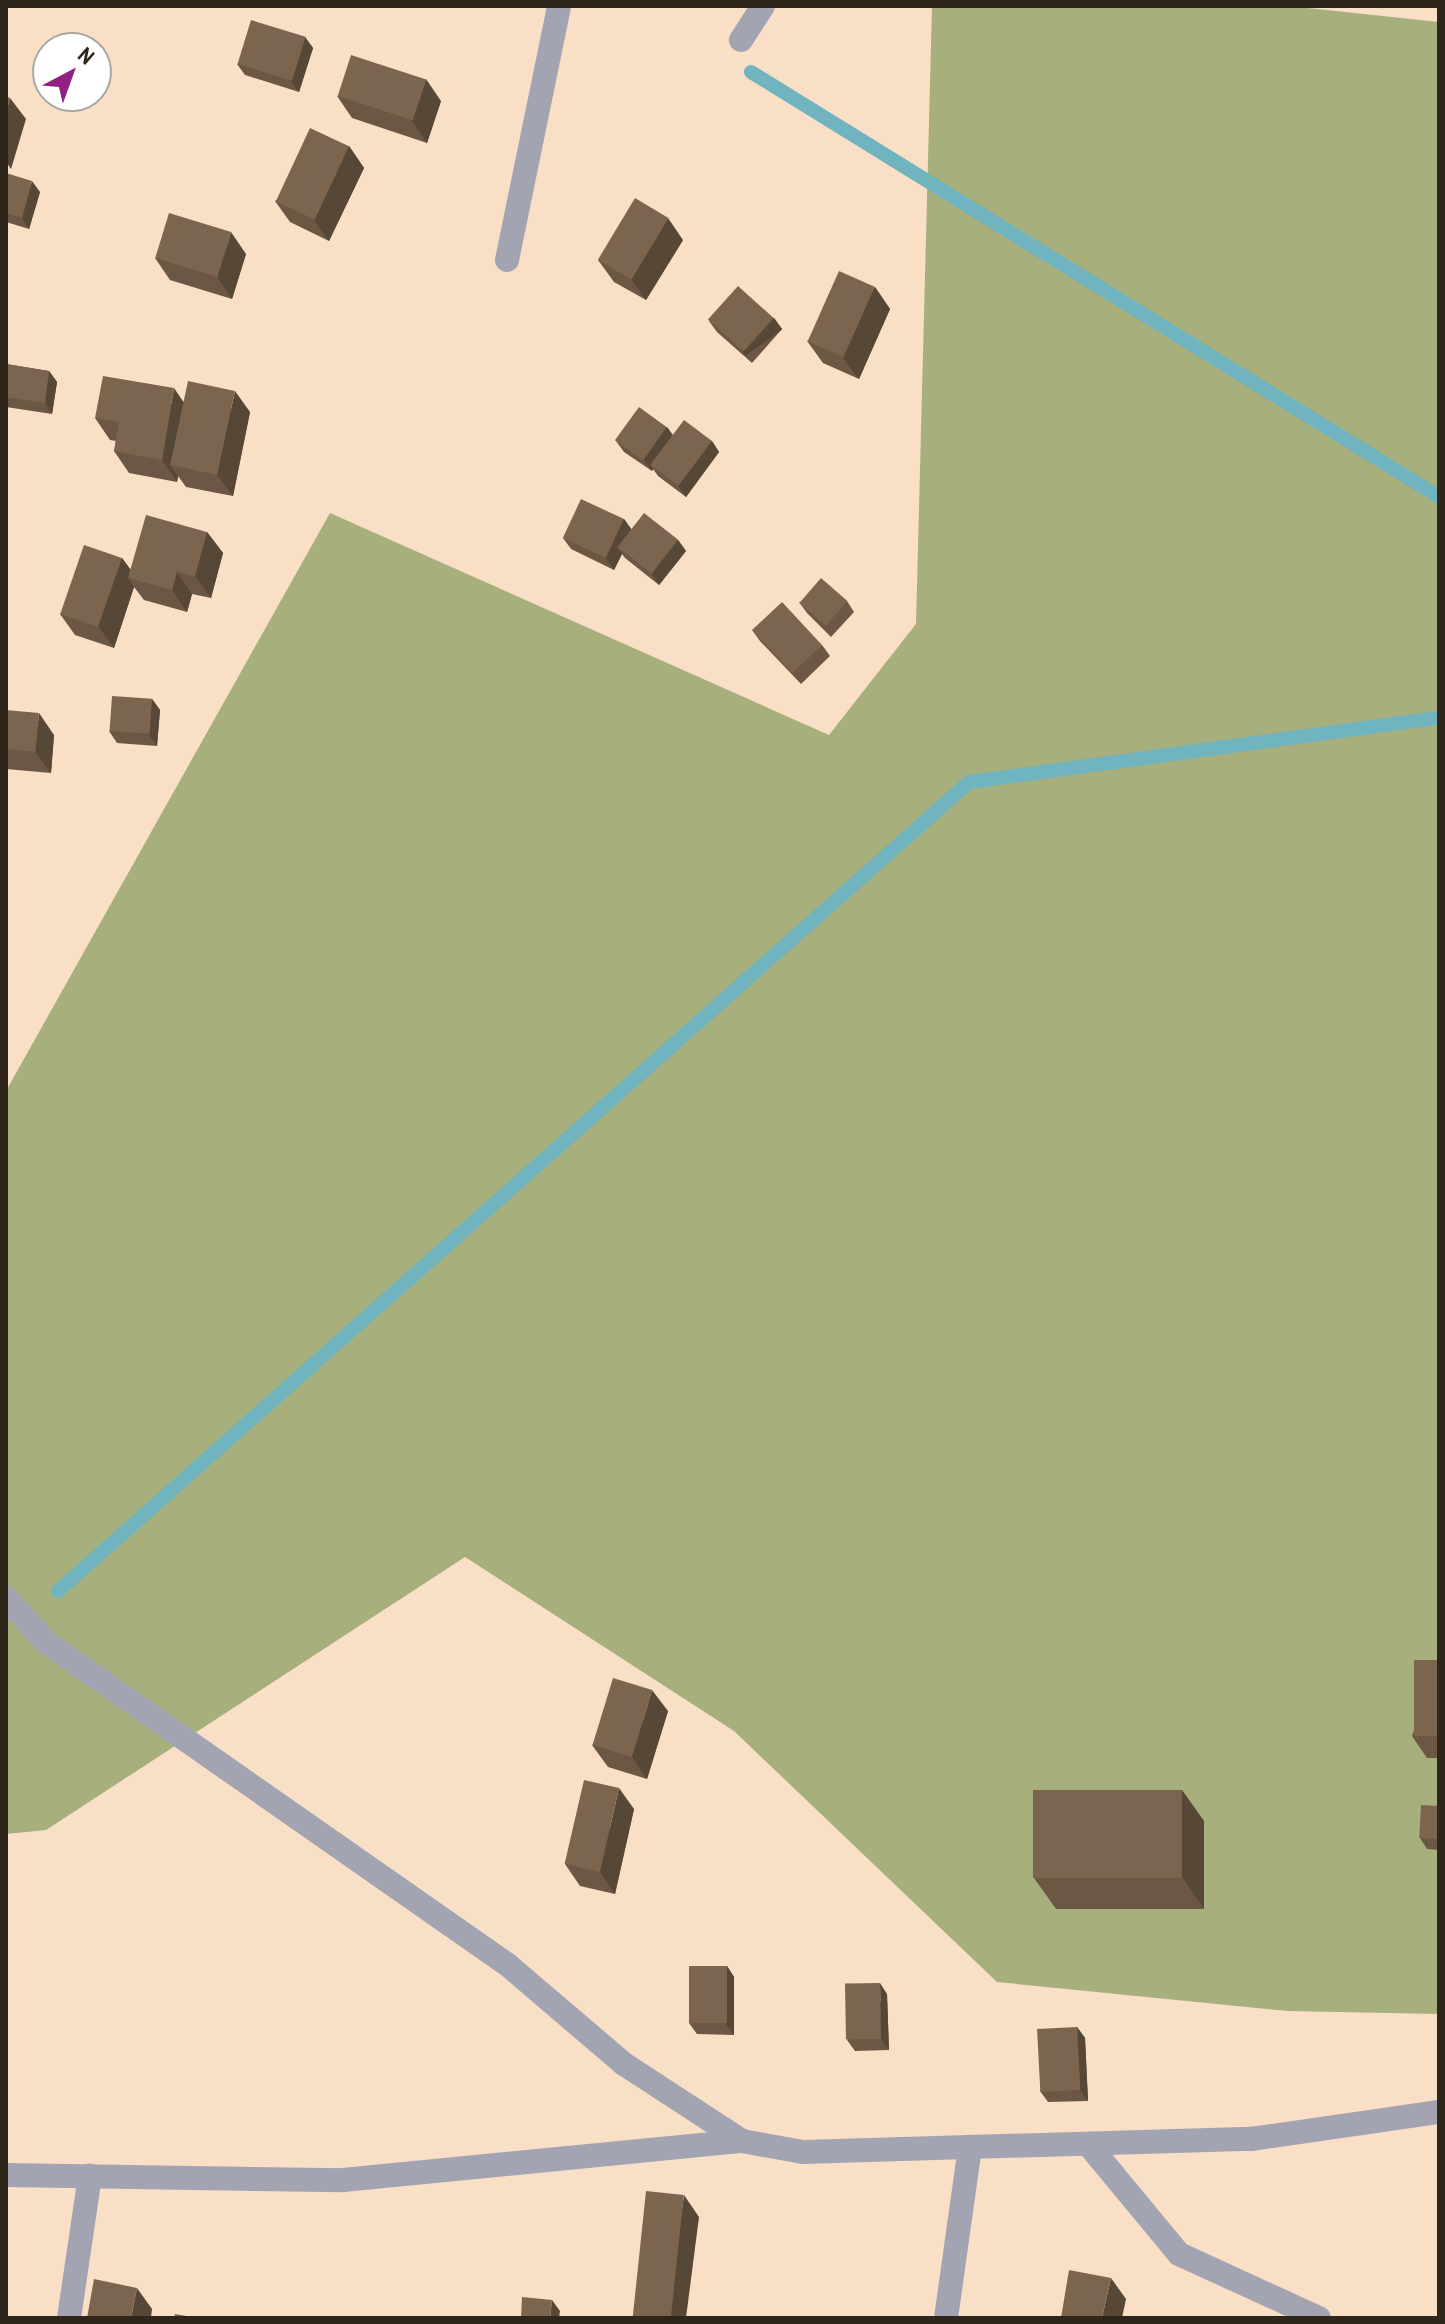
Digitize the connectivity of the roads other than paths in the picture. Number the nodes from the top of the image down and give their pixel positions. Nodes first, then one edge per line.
1 (559, 6) edge
2 (763, 6) edge
3 (741, 40) dead end
4 (507, 260) dead end
5 (6, 1598) edge
6 (1439, 2112) edge
7 (742, 2141) junction
8 (1088, 2144) junction
9 (970, 2147) junction
10 (6, 2175) edge
11 (90, 2176) junction
12 (69, 2318) edge
13 (946, 2318) edge
14 (1319, 2318) edge

1 - 4 street
2 - 3 street
5 - 7 street
6 - 8 street
7 - 9 street
7 - 11 street
8 - 9 street
8 - 14 street
9 - 13 street
10 - 11 street
11 - 12 street

